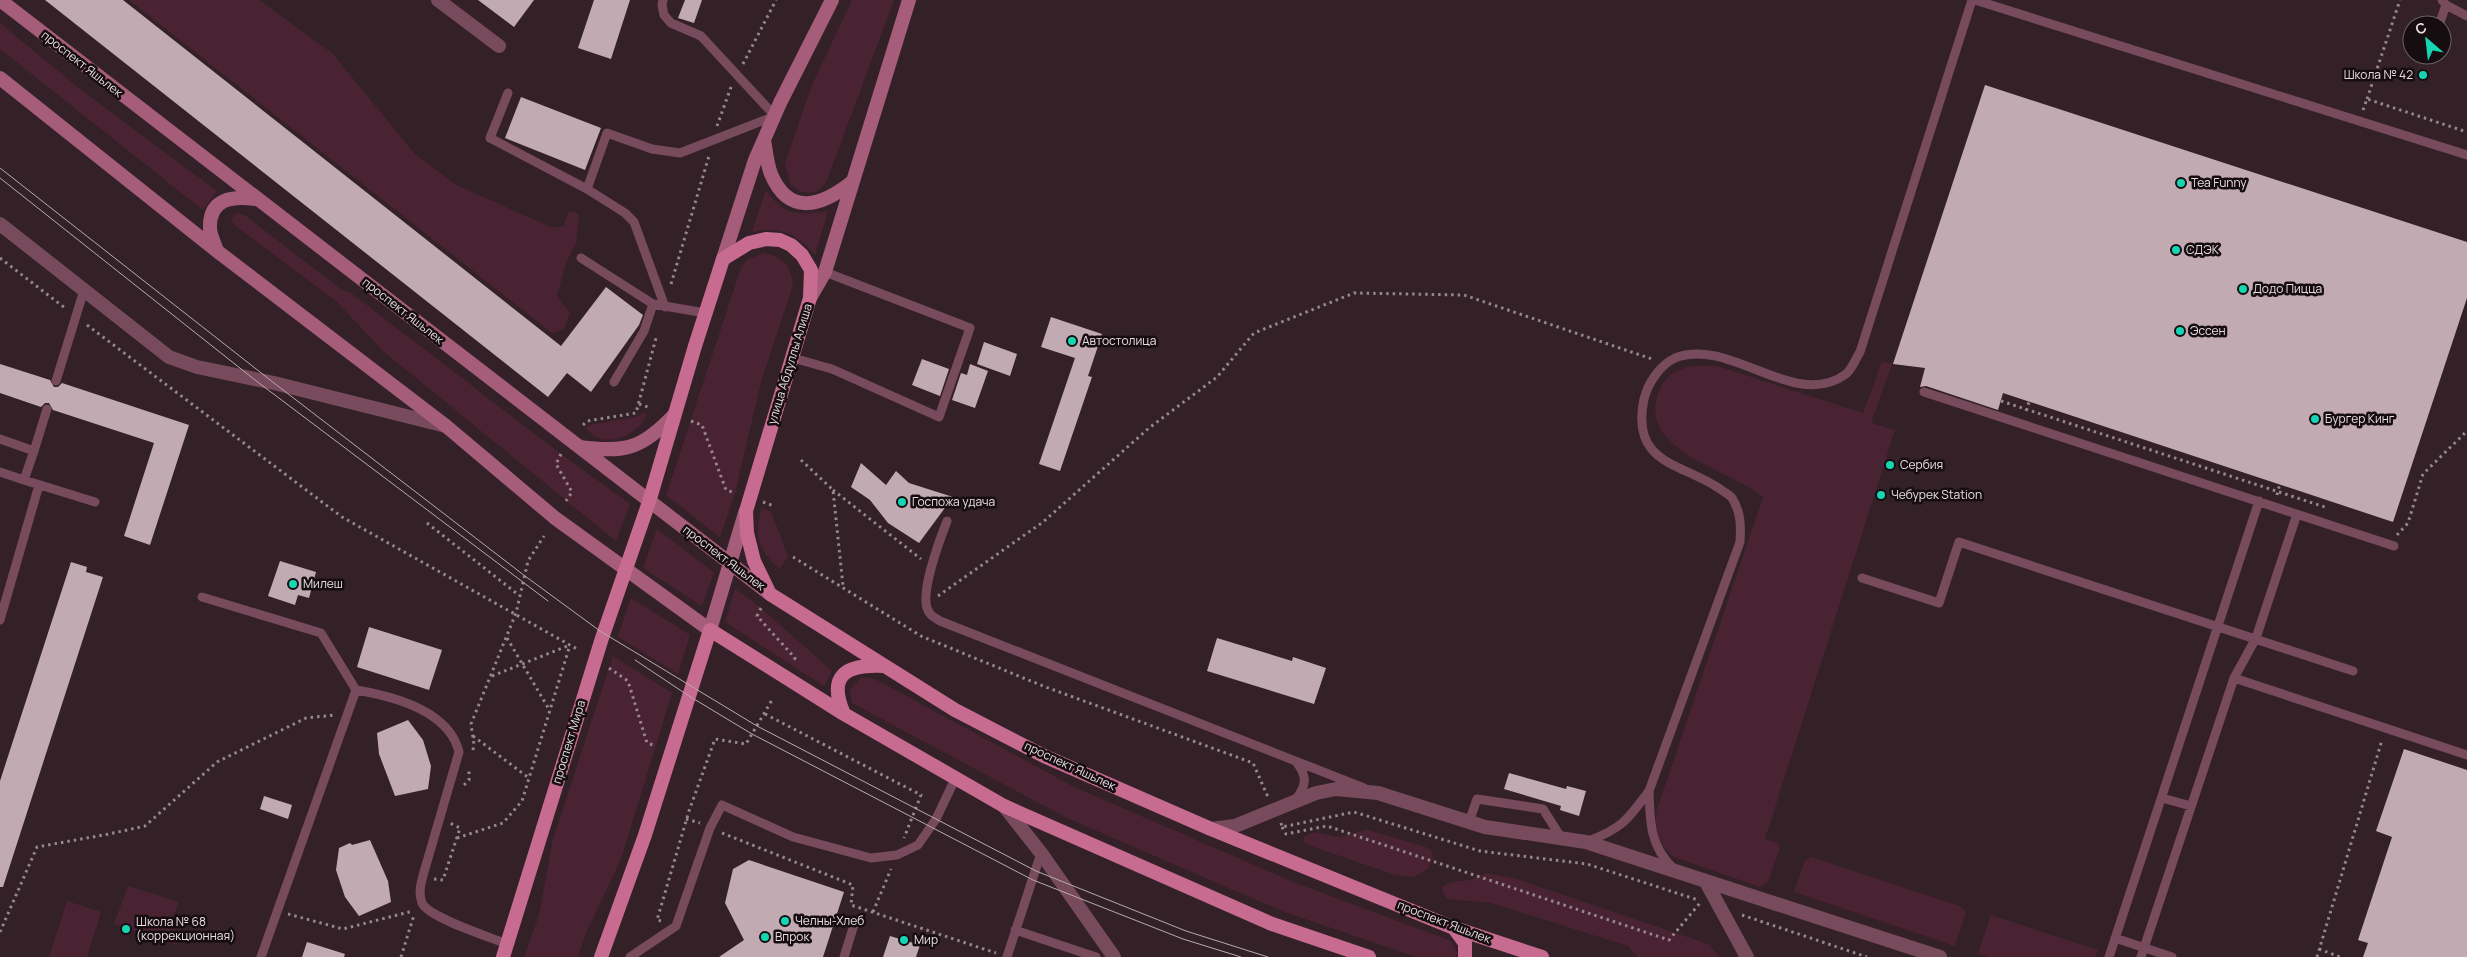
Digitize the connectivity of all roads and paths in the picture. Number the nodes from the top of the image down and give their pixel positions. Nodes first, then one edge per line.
1 (0, 0) edge
2 (438, 0) edge
3 (663, 0) edge
4 (776, 0) edge
5 (832, 0) edge
6 (909, 0) edge
7 (1974, 0) edge
8 (2400, 0) edge
9 (2444, 3) edge
10 (2467, 16) edge
11 (499, 46) dead end
12 (737, 75) junction
13 (0, 78) edge
14 (508, 93) dead end
15 (2367, 99) junction
16 (775, 116) junction
17 (2360, 121) junction
18 (2467, 132) edge
19 (713, 140) junction
20 (764, 140) junction
21 (2467, 155) edge
22 (852, 182) junction
23 (586, 189) junction
24 (256, 199) junction
25 (0, 224) edge
26 (217, 251) junction
27 (0, 258) edge
28 (581, 258) dead end
29 (723, 259) junction
30 (825, 272) junction
31 (84, 290) junction
32 (810, 298) junction
33 (653, 304) junction
34 (665, 307) junction
35 (71, 312) dead end
36 (705, 314) junction
37 (80, 319) dead end
38 (658, 333) dead end
39 (792, 358) junction
40 (1667, 364) junction
41 (56, 381) dead end
42 (614, 382) dead end
43 (1924, 392) dead end
44 (2001, 401) dead end
45 (2029, 402) dead end
46 (639, 404) junction
47 (648, 407) dead end
48 (47, 409) dead end
49 (2026, 409) junction
50 (674, 415) junction
51 (691, 421) dead end
52 (583, 425) dead end
53 (446, 426) junction
54 (2467, 431) edge
55 (0, 439) edge
56 (580, 447) junction
57 (34, 451) junction
58 (561, 454) dead end
59 (801, 460) dead end
60 (0, 472) edge
61 (24, 480) junction
62 (39, 485) junction
63 (833, 490) junction
64 (2278, 492) dead end
65 (734, 493) dead end
66 (566, 501) dead end
67 (95, 502) dead end
68 (649, 502) junction
69 (762, 502) dead end
70 (2259, 502) junction
71 (774, 506) dead end
72 (746, 511) junction
73 (2297, 514) junction
74 (946, 521) dead end
75 (427, 523) dead end
76 (544, 536) dead end
77 (2394, 546) joint
78 (731, 562) junction
79 (931, 566) junction
80 (625, 571) junction
81 (1862, 578) dead end
82 (843, 586) dead end
83 (770, 594) junction
84 (520, 596) junction
85 (202, 597) dead end
86 (926, 606) junction
87 (761, 608) dead end
88 (516, 613) junction
89 (0, 620) edge
90 (2218, 626) junction
91 (710, 630) junction
92 (507, 638) dead end
93 (2256, 638) junction
94 (570, 645) junction
95 (577, 649) dead end
96 (792, 664) dead end
97 (522, 665) junction
98 (884, 666) junction
99 (609, 668) dead end
100 (2353, 671) dead end
101 (492, 676) dead end
102 (2234, 678) junction
103 (356, 690) junction
104 (772, 700) dead end
105 (550, 712) junction
106 (347, 714) junction
107 (765, 714) junction
108 (844, 714) junction
109 (2386, 729) junction
110 (473, 736) dead end
111 (656, 746) dead end
112 (2467, 756) edge
113 (1295, 761) junction
114 (529, 778) dead end
115 (955, 779) junction
116 (1649, 792) junction
117 (1378, 793) junction
118 (2162, 798) junction
119 (1293, 802) junction
120 (1004, 806) junction
121 (2191, 806) junction
122 (1469, 822) junction
123 (1282, 826) dead end
124 (710, 828) junction
125 (1211, 830) junction
126 (457, 838) dead end
127 (1562, 838) junction
128 (1586, 842) junction
129 (1041, 853) junction
130 (897, 855) junction
131 (1674, 869) junction
132 (1706, 882) junction
133 (1702, 902) dead end
134 (276, 910) junction
135 (416, 910) dead end
136 (873, 912) junction
137 (854, 925) dead end
138 (676, 926) junction
139 (1454, 928) junction
140 (1015, 930) junction
141 (0, 932) edge
142 (2115, 938) junction
143 (2143, 947) junction
144 (505, 950) edge
145 (2319, 950) junction
146 (1003, 956) edge
147 (261, 957) edge
148 (602, 957) edge
149 (630, 957) edge
150 (844, 957) edge
151 (1096, 957) edge
152 (1114, 957) edge
153 (1369, 957) edge
154 (1465, 957) edge
155 (1542, 957) edge
156 (1748, 957) edge
157 (1940, 957) edge
158 (2109, 957) edge
159 (2140, 957) edge
160 (2172, 957) edge
161 (2317, 957) edge
162 (2340, 957) edge

1 - 24 main road, проспект Яшьлек
2 - 11 street
3 - 12 lane
4 - 12 path
5 - 16 main road
6 - 22 main road, улица Абдуллы Алиша
7 - 17 lane
7 - 40 lane
8 - 15 path
9 - 10 lane
12 - 16 lane
12 - 19 path
13 - 26 main road
14 - 23 lane
15 - 17 path
15 - 18 path
16 - 19 lane
16 - 20 main road
17 - 21 lane
19 - 23 lane
19 - 34 path
20 - 22 main road
20 - 29 main road
22 - 30 main road, улица Абдуллы Алиша
23 - 34 lane
24 - 26 main road
24 - 56 main road, проспект Яшьлек
25 - 31 street
26 - 53 main road
27 - 35 path
28 - 33 lane
29 - 32 main road
29 - 36 main road
30 - 32 main road, улица Абдуллы Алиша
30 - 39 lane
31 - 41 lane
31 - 53 street
32 - 39 main road, улица Абдуллы Алиша
33 - 34 lane
33 - 42 lane
34 - 36 lane
36 - 50 main road
37 - 88 path
38 - 46 path
39 - 72 main road, улица Абдуллы Алиша
40 - 86 path
40 - 116 lane
43 - 70 lane
44 - 49 path
45 - 49 path
46 - 47 path
46 - 52 path
48 - 57 lane
49 - 64 path
50 - 56 main road
50 - 68 main road
51 - 65 path
53 - 80 main road
54 - 77 path
55 - 57 lane
56 - 68 main road, проспект Яшьлек
57 - 61 lane
58 - 66 path
59 - 63 path
60 - 61 lane
61 - 62 lane
62 - 67 lane
62 - 89 lane
63 - 79 path
63 - 82 path
68 - 78 main road, проспект Яшьлек
68 - 80 main road, проспект Мира
69 - 71 path
70 - 73 lane
70 - 90 lane
72 - 78 main road, улица Абдуллы Алиша
72 - 83 main road
73 - 77 lane
73 - 93 lane
74 - 79 lane
75 - 84 path
76 - 84 path
78 - 83 main road, проспект Яшьлек
78 - 91 main road, улица Абдуллы Алиша
79 - 86 lane
80 - 91 main road
80 - 144 main road, проспект Мира
81 - 90 lane
83 - 98 main road, проспект Яшьлек
84 - 88 path
85 - 103 lane
86 - 113 lane
87 - 96 path
88 - 94 path
90 - 93 lane
90 - 118 lane
91 - 108 main road
91 - 148 main road
92 - 97 path
93 - 100 lane
93 - 102 lane
94 - 95 path
94 - 97 path
94 - 105 path
97 - 101 path
97 - 105 path
98 - 108 main road
98 - 125 main road, проспект Яшьлек
99 - 111 path
102 - 109 lane
102 - 121 lane
103 - 106 lane
103 - 144 lane
104 - 107 path
105 - 126 path
106 - 134 lane
106 - 141 path
107 - 130 path
107 - 138 path
108 - 115 main road
109 - 112 lane
109 - 145 path
110 - 114 path
113 - 117 lane
113 - 119 lane
115 - 120 main road
115 - 130 lane
116 - 128 lane
116 - 131 lane
117 - 119 street
117 - 122 street
118 - 121 lane
118 - 142 lane
119 - 125 street
120 - 129 street
120 - 153 main road
121 - 143 lane
122 - 127 street
122 - 127 lane
123 - 133 path
124 - 130 lane
124 - 136 path
124 - 138 lane
125 - 139 main road, проспект Яшьлек
127 - 128 street
128 - 131 street
129 - 140 lane
129 - 152 street
130 - 136 path
131 - 132 street
132 - 156 street
132 - 157 street
134 - 135 path
134 - 147 lane
136 - 146 path
137 - 150 lane
138 - 149 lane
139 - 154 main road
139 - 155 main road, проспект Яшьлек
140 - 146 lane
140 - 151 lane
142 - 143 lane
142 - 158 lane
143 - 159 lane
143 - 160 lane
145 - 161 path
145 - 162 path

